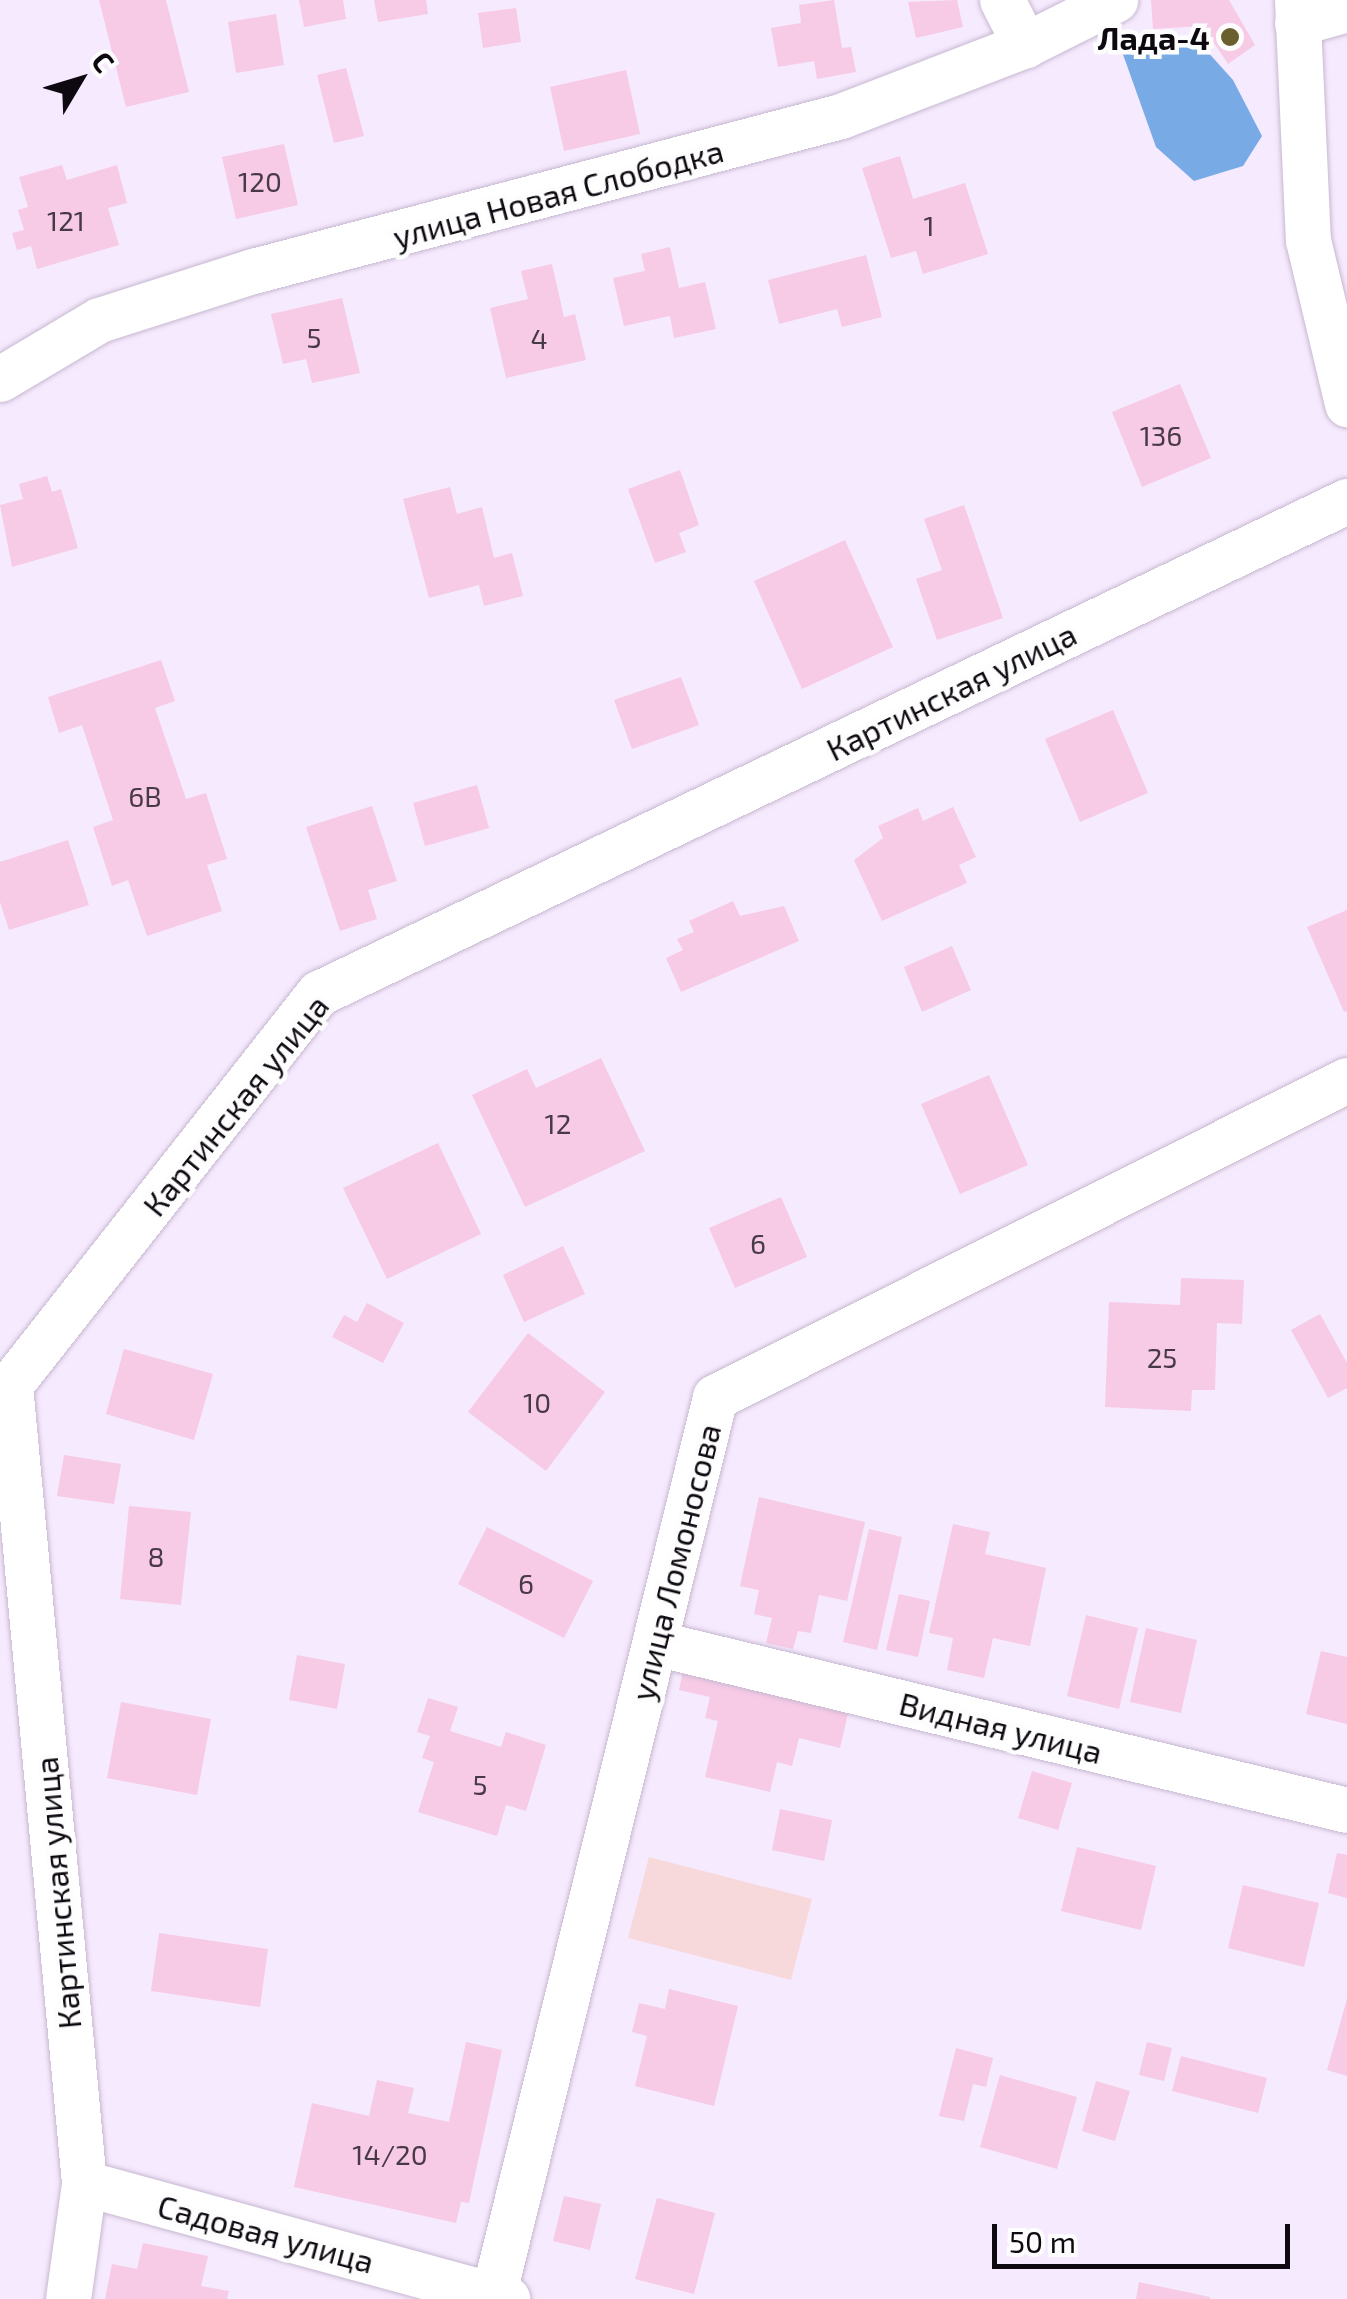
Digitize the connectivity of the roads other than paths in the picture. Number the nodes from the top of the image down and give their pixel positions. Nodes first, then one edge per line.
1 (1002, 0) edge
2 (1116, 0) edge
3 (1347, 9) edge
4 (1297, 11) edge
5 (1025, 45) junction
6 (0, 379) edge
7 (1347, 404) edge
8 (1347, 501) edge
9 (1347, 1080) edge
10 (655, 1643) junction
11 (1347, 1810) edge
12 (84, 2183) junction
13 (500, 2297) edge
14 (68, 2299) edge

1 - 5 street
2 - 5 street, улица Новая Слободка
3 - 4 street
4 - 7 street
5 - 6 street, улица Новая Слободка
8 - 12 street, Картинская улица
9 - 10 street, улица Ломоносова
10 - 11 street, Видная улица
10 - 13 street, улица Ломоносова
12 - 13 street, Садовая улица
12 - 14 street, Картинская улица

